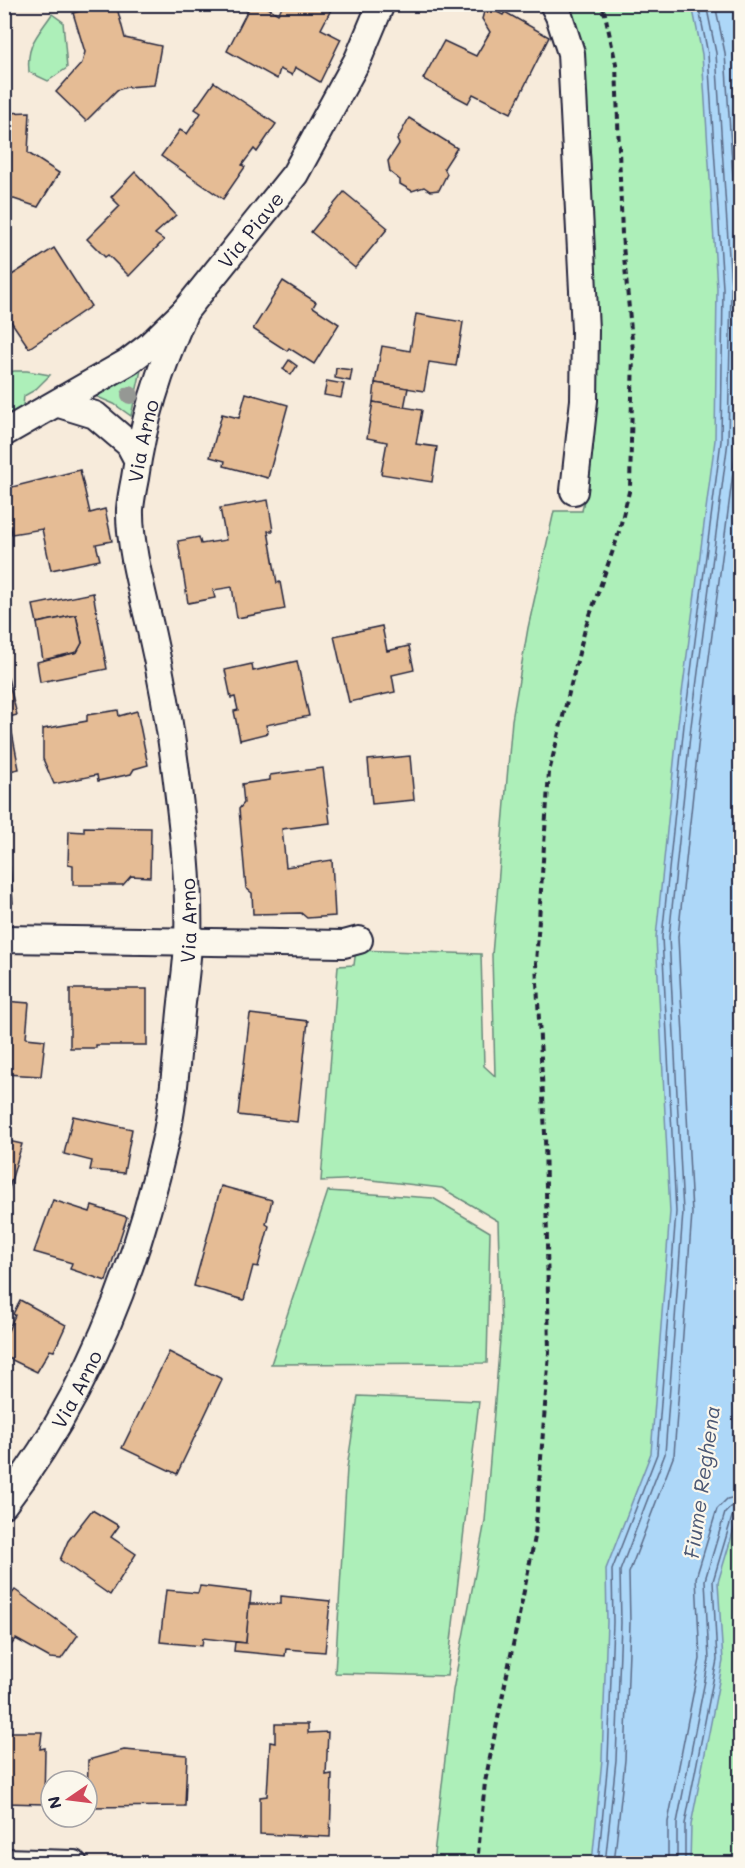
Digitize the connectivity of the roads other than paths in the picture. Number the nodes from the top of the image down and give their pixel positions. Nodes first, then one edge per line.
1 (381, 4) edge
2 (553, 4) edge
3 (185, 311) junction
4 (59, 404) junction
5 (4, 433) edge
6 (137, 459) junction
7 (574, 491) dead end
8 (4, 939) edge
9 (359, 940) dead end
10 (188, 942) junction
11 (4, 1504) edge
12 (4, 1862) edge
13 (74, 1863) edge

1 - 3 street, Via Piave
2 - 7 street
3 - 4 street, Via Piave
3 - 6 street, Via Arno
4 - 5 street, Via Piave
4 - 6 street
6 - 10 street, Via Arno
8 - 10 street
9 - 10 street
10 - 11 street, Via Arno
12 - 13 street

